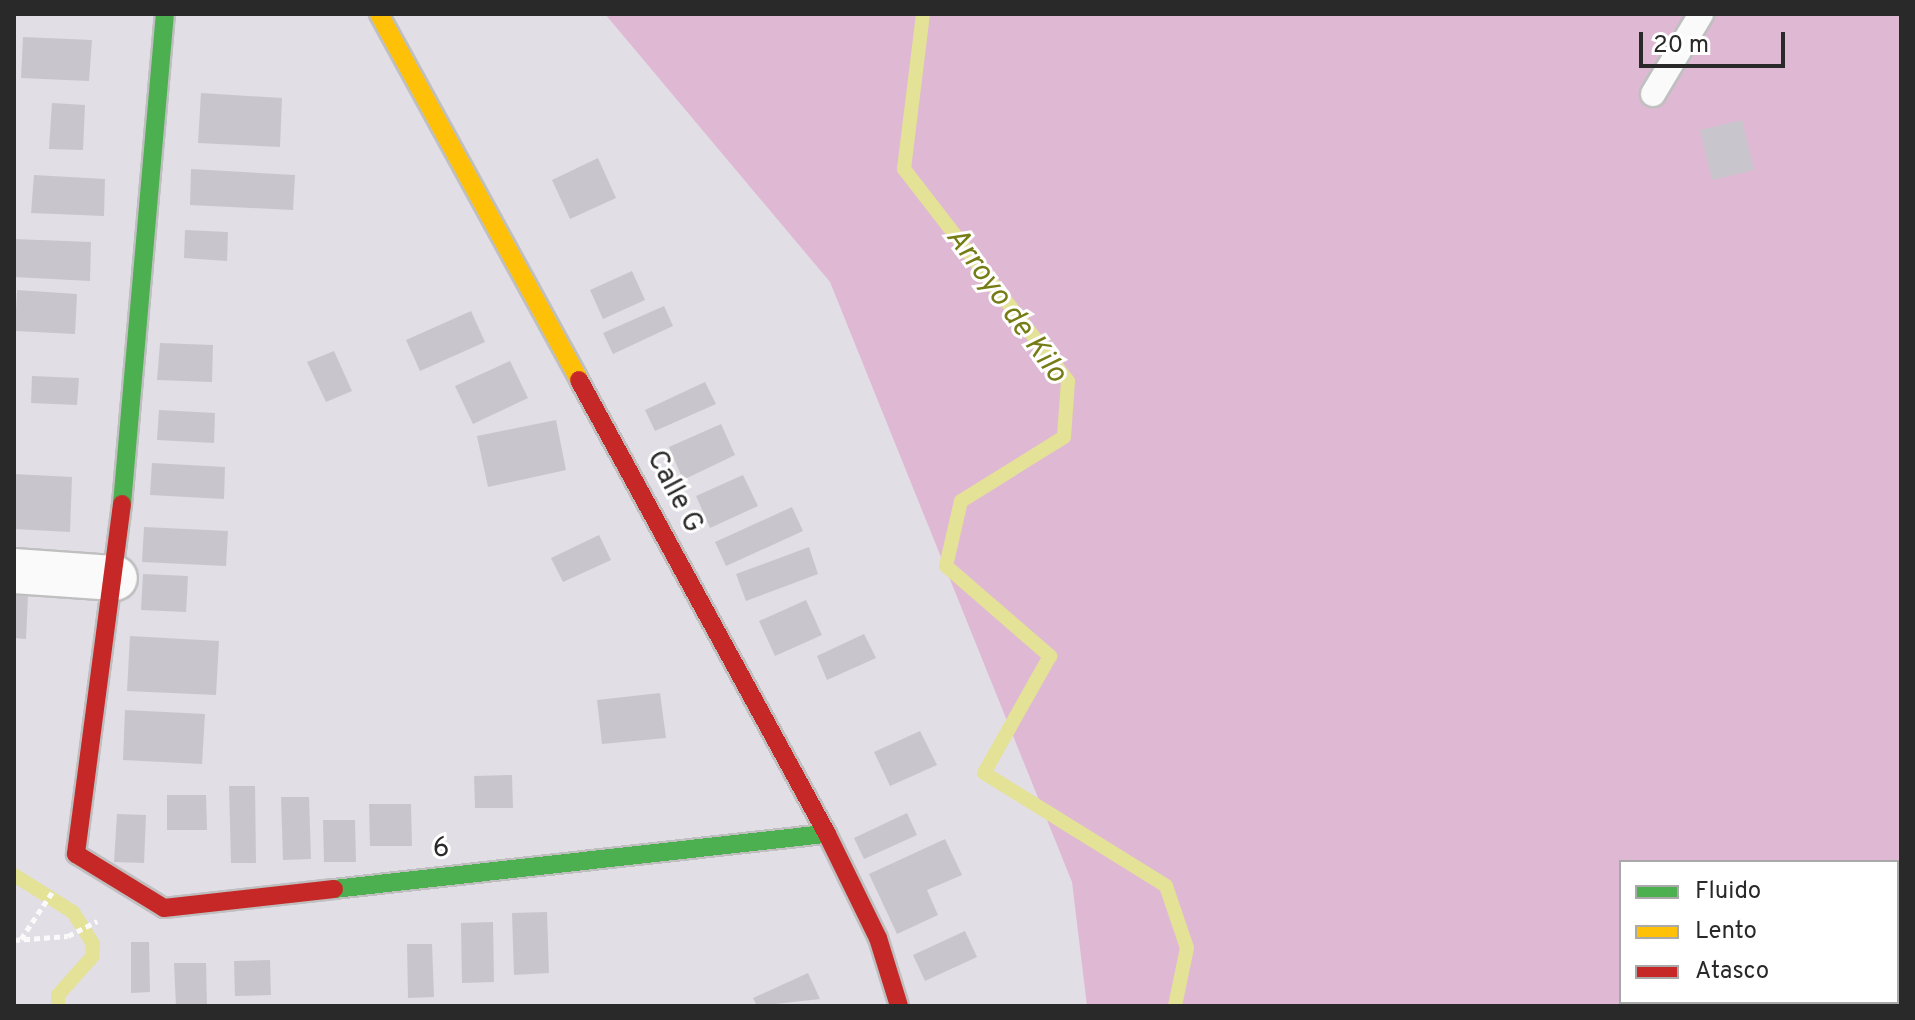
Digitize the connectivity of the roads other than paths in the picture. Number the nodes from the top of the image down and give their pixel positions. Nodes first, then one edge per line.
1 (165, 14) edge
2 (379, 14) edge
3 (1701, 14) edge
4 (1653, 94) dead end
5 (14, 571) edge
6 (115, 578) junction
7 (827, 834) junction
8 (899, 1006) edge

1 - 6 street
2 - 7 street, Calle G
3 - 4 lane
5 - 6 street
6 - 7 street, 6
7 - 8 street, Calle G

